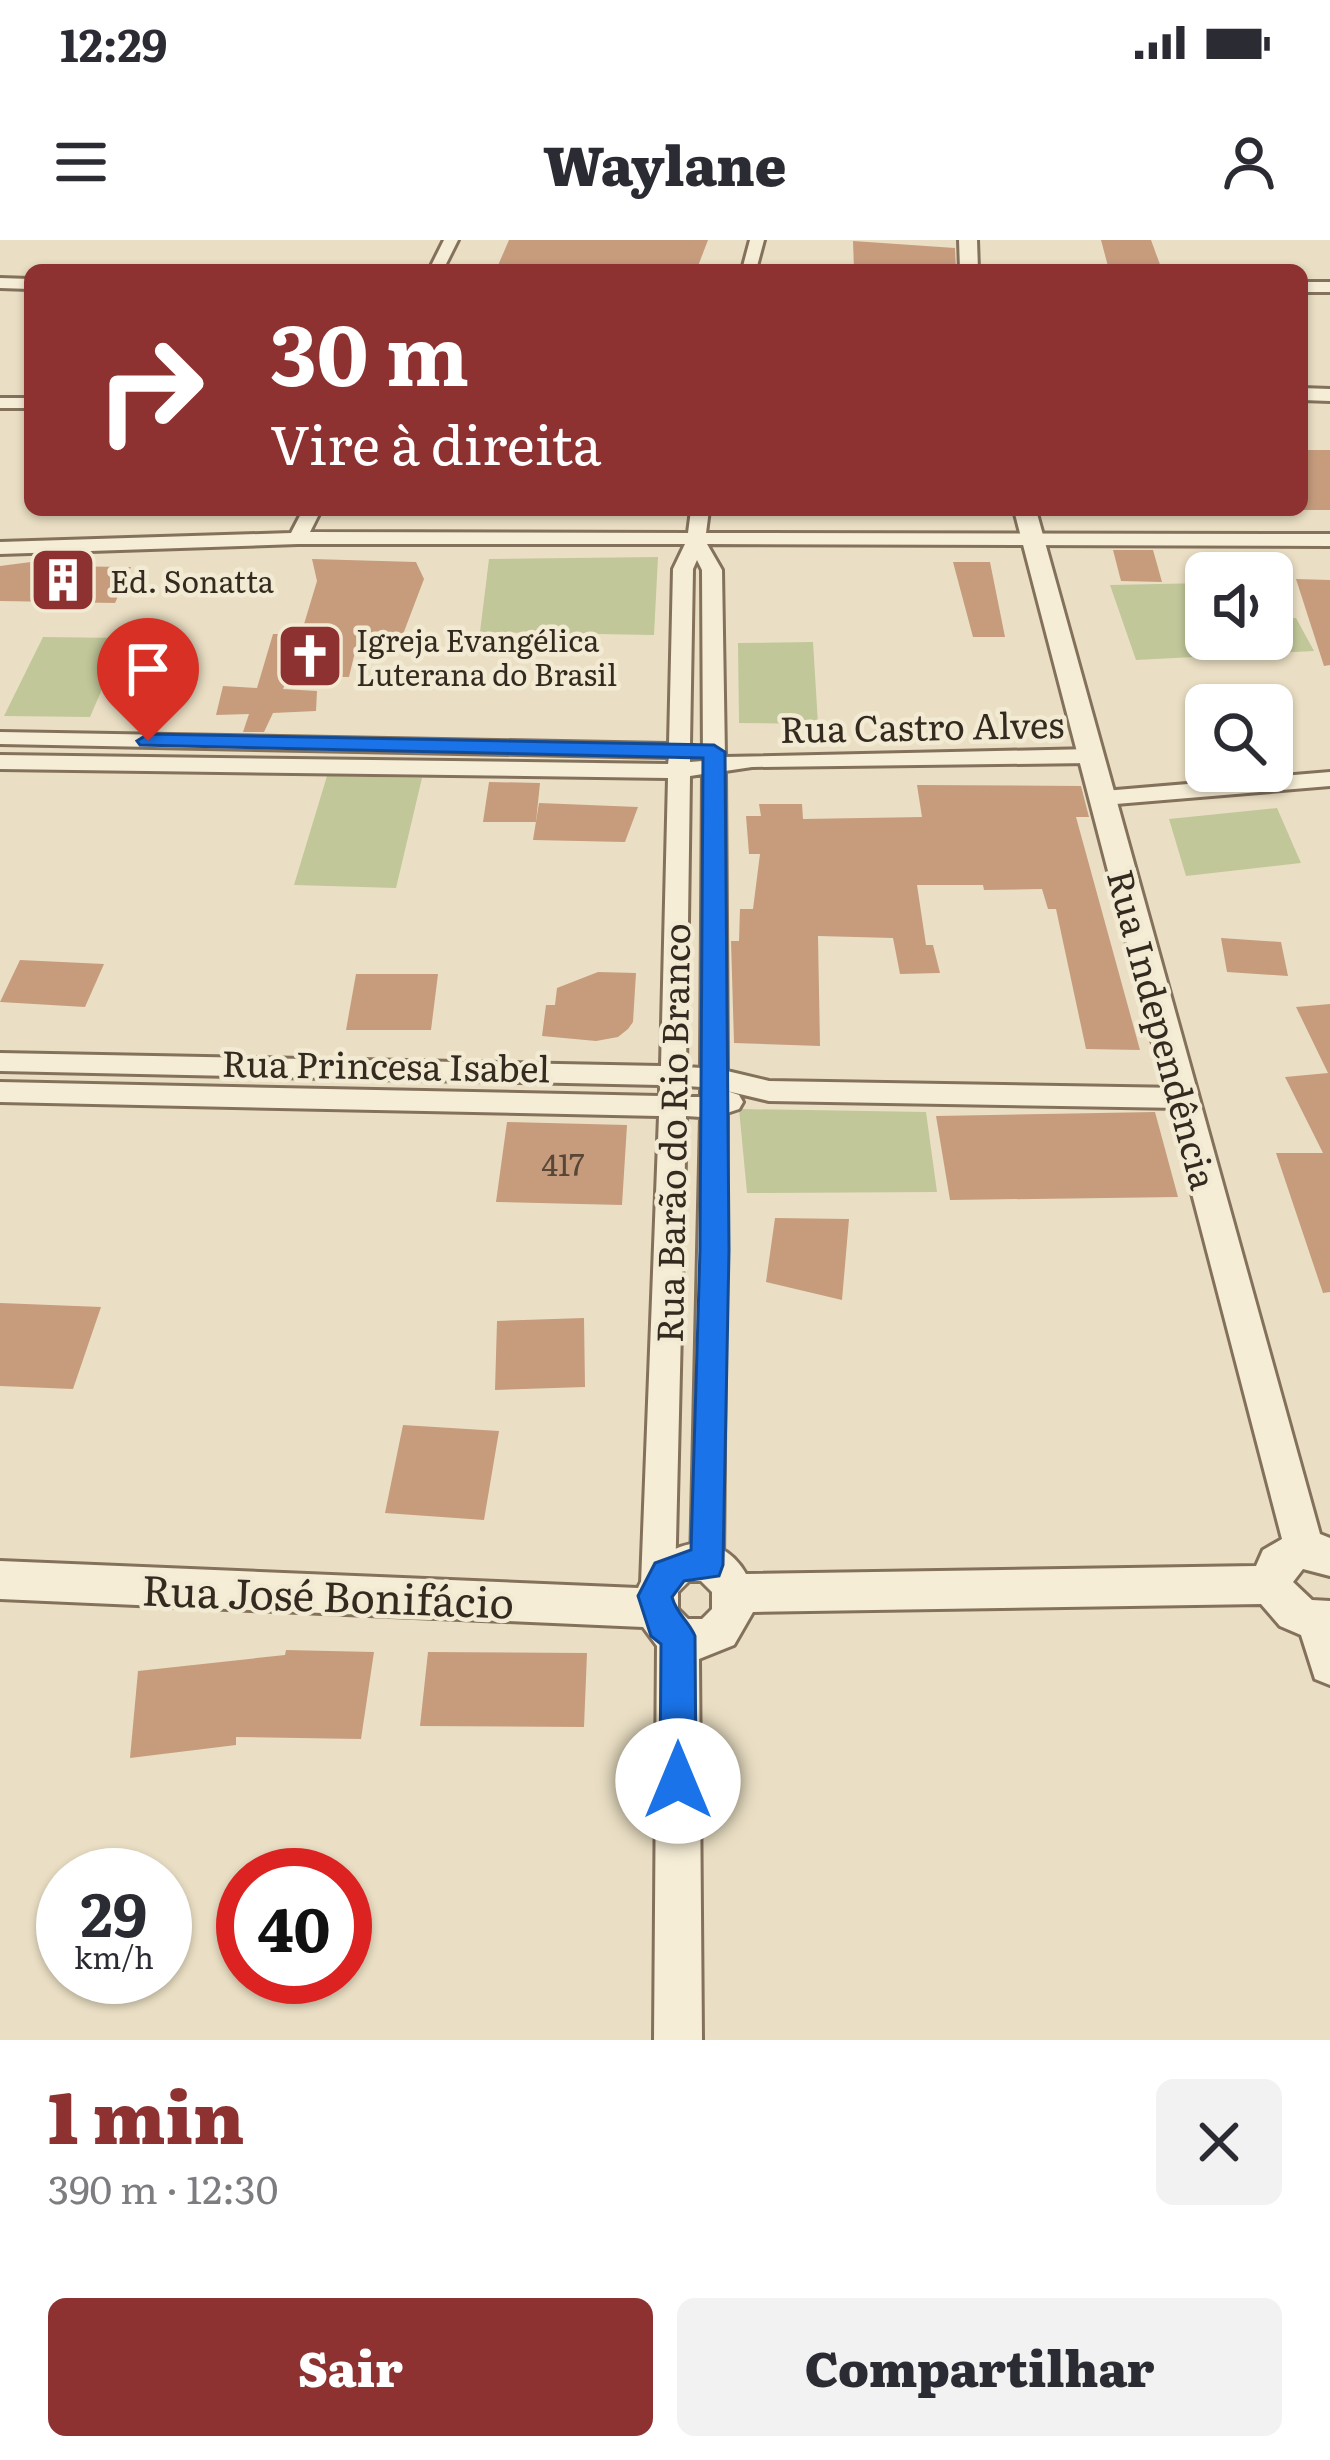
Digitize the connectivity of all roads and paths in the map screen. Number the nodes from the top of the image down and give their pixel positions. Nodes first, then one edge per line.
1 (309, 516) edge
2 (699, 516) edge
3 (1027, 516) edge
4 (298, 538) junction
5 (1330, 540) edge
6 (697, 541) junction
7 (1034, 541) junction
8 (0, 548) edge
9 (682, 652) junction
10 (714, 653) junction
11 (238, 742) junction
12 (4, 750) edge
13 (379, 756) junction
14 (1091, 756) junction
15 (677, 760) junction
16 (714, 760) junction
17 (230, 765) junction
18 (1330, 779) edge
19 (1104, 798) junction
20 (675, 869) junction
21 (712, 869) junction
22 (714, 956) junction
23 (674, 958) junction
24 (8, 1062) edge
25 (111, 1065) junction
26 (214, 1066) junction
27 (302, 1068) junction
28 (403, 1070) junction
29 (508, 1072) junction
30 (672, 1076) junction
31 (715, 1078) junction
32 (769, 1090) junction
33 (3, 1092) edge
34 (103, 1094) junction
35 (208, 1096) junction
36 (295, 1098) junction
37 (1181, 1098) junction
38 (398, 1100) junction
39 (507, 1102) junction
40 (671, 1106) junction
41 (714, 1107) junction
42 (670, 1249) junction
43 (714, 1250) junction
44 (667, 1400) junction
45 (712, 1400) junction
46 (1317, 1553) edge
47 (720, 1579) junction
48 (0, 1580) edge
49 (1272, 1585) junction
50 (664, 1610) junction
51 (1324, 1621) edge
52 (1330, 1665) edge
53 (677, 2040) edge

1 - 4 street
2 - 6 street, Rua Barão do Rio Branco
3 - 7 street, Rua Independência
4 - 6 street
4 - 8 street
5 - 7 street
6 - 7 street
6 - 9 street, Rua Barão do Rio Branco
6 - 10 street, Rua Barão do Rio Branco
7 - 14 street, Rua Independência
9 - 10 street
9 - 15 street, Rua Barão do Rio Branco
10 - 16 street, Rua Barão do Rio Branco
11 - 12 street, Rua Castro Alves
11 - 13 street, Rua Castro Alves
11 - 17 street
12 - 17 street, Rua Castro Alves
13 - 15 street, Rua Castro Alves
13 - 17 street, Rua Castro Alves
14 - 16 street, Rua Castro Alves
14 - 19 street, Rua Independência
15 - 16 street, Rua Castro Alves
15 - 20 street, Rua Barão do Rio Branco
16 - 21 street, Rua Barão do Rio Branco
18 - 19 street
19 - 37 street, Rua Independência
20 - 21 street
20 - 23 street, Rua Barão do Rio Branco
21 - 22 street, Rua Barão do Rio Branco
22 - 23 street
22 - 31 street, Rua Barão do Rio Branco
23 - 30 street, Rua Barão do Rio Branco
24 - 25 street, Rua Princesa Isabel
24 - 33 street
25 - 26 street, Rua Princesa Isabel
25 - 34 street
26 - 27 street, Rua Princesa Isabel
26 - 35 street
27 - 28 street, Rua Princesa Isabel
27 - 36 street
28 - 29 street, Rua Princesa Isabel
28 - 38 street
29 - 30 street, Rua Princesa Isabel
29 - 39 street
30 - 31 street, Rua Princesa Isabel
30 - 40 street, Rua Barão do Rio Branco
31 - 32 street, Rua Princesa Isabel
31 - 41 street, Rua Barão do Rio Branco
32 - 37 street, Rua Princesa Isabel
32 - 41 street, Rua Princesa Isabel
33 - 34 street, Rua Princesa Isabel
34 - 35 street, Rua Princesa Isabel
35 - 36 street, Rua Princesa Isabel
36 - 38 street, Rua Princesa Isabel
37 - 46 street, Rua Independência
38 - 39 street, Rua Princesa Isabel
39 - 40 street, Rua Princesa Isabel
40 - 41 street, Rua Princesa Isabel
40 - 42 street, Rua Barão do Rio Branco
41 - 43 street, Rua Barão do Rio Branco
42 - 43 street
42 - 44 street, Rua Barão do Rio Branco
43 - 45 street, Rua Barão do Rio Branco
44 - 45 street
44 - 50 street, Rua Barão do Rio Branco
45 - 47 street, Rua Barão do Rio Branco
46 - 49 street
47 - 49 street
47 - 50 street
47 - 50 street
48 - 50 street, Rua José Bonifácio
49 - 51 street
50 - 53 street, Rua Barão do Rio Branco
51 - 52 street

